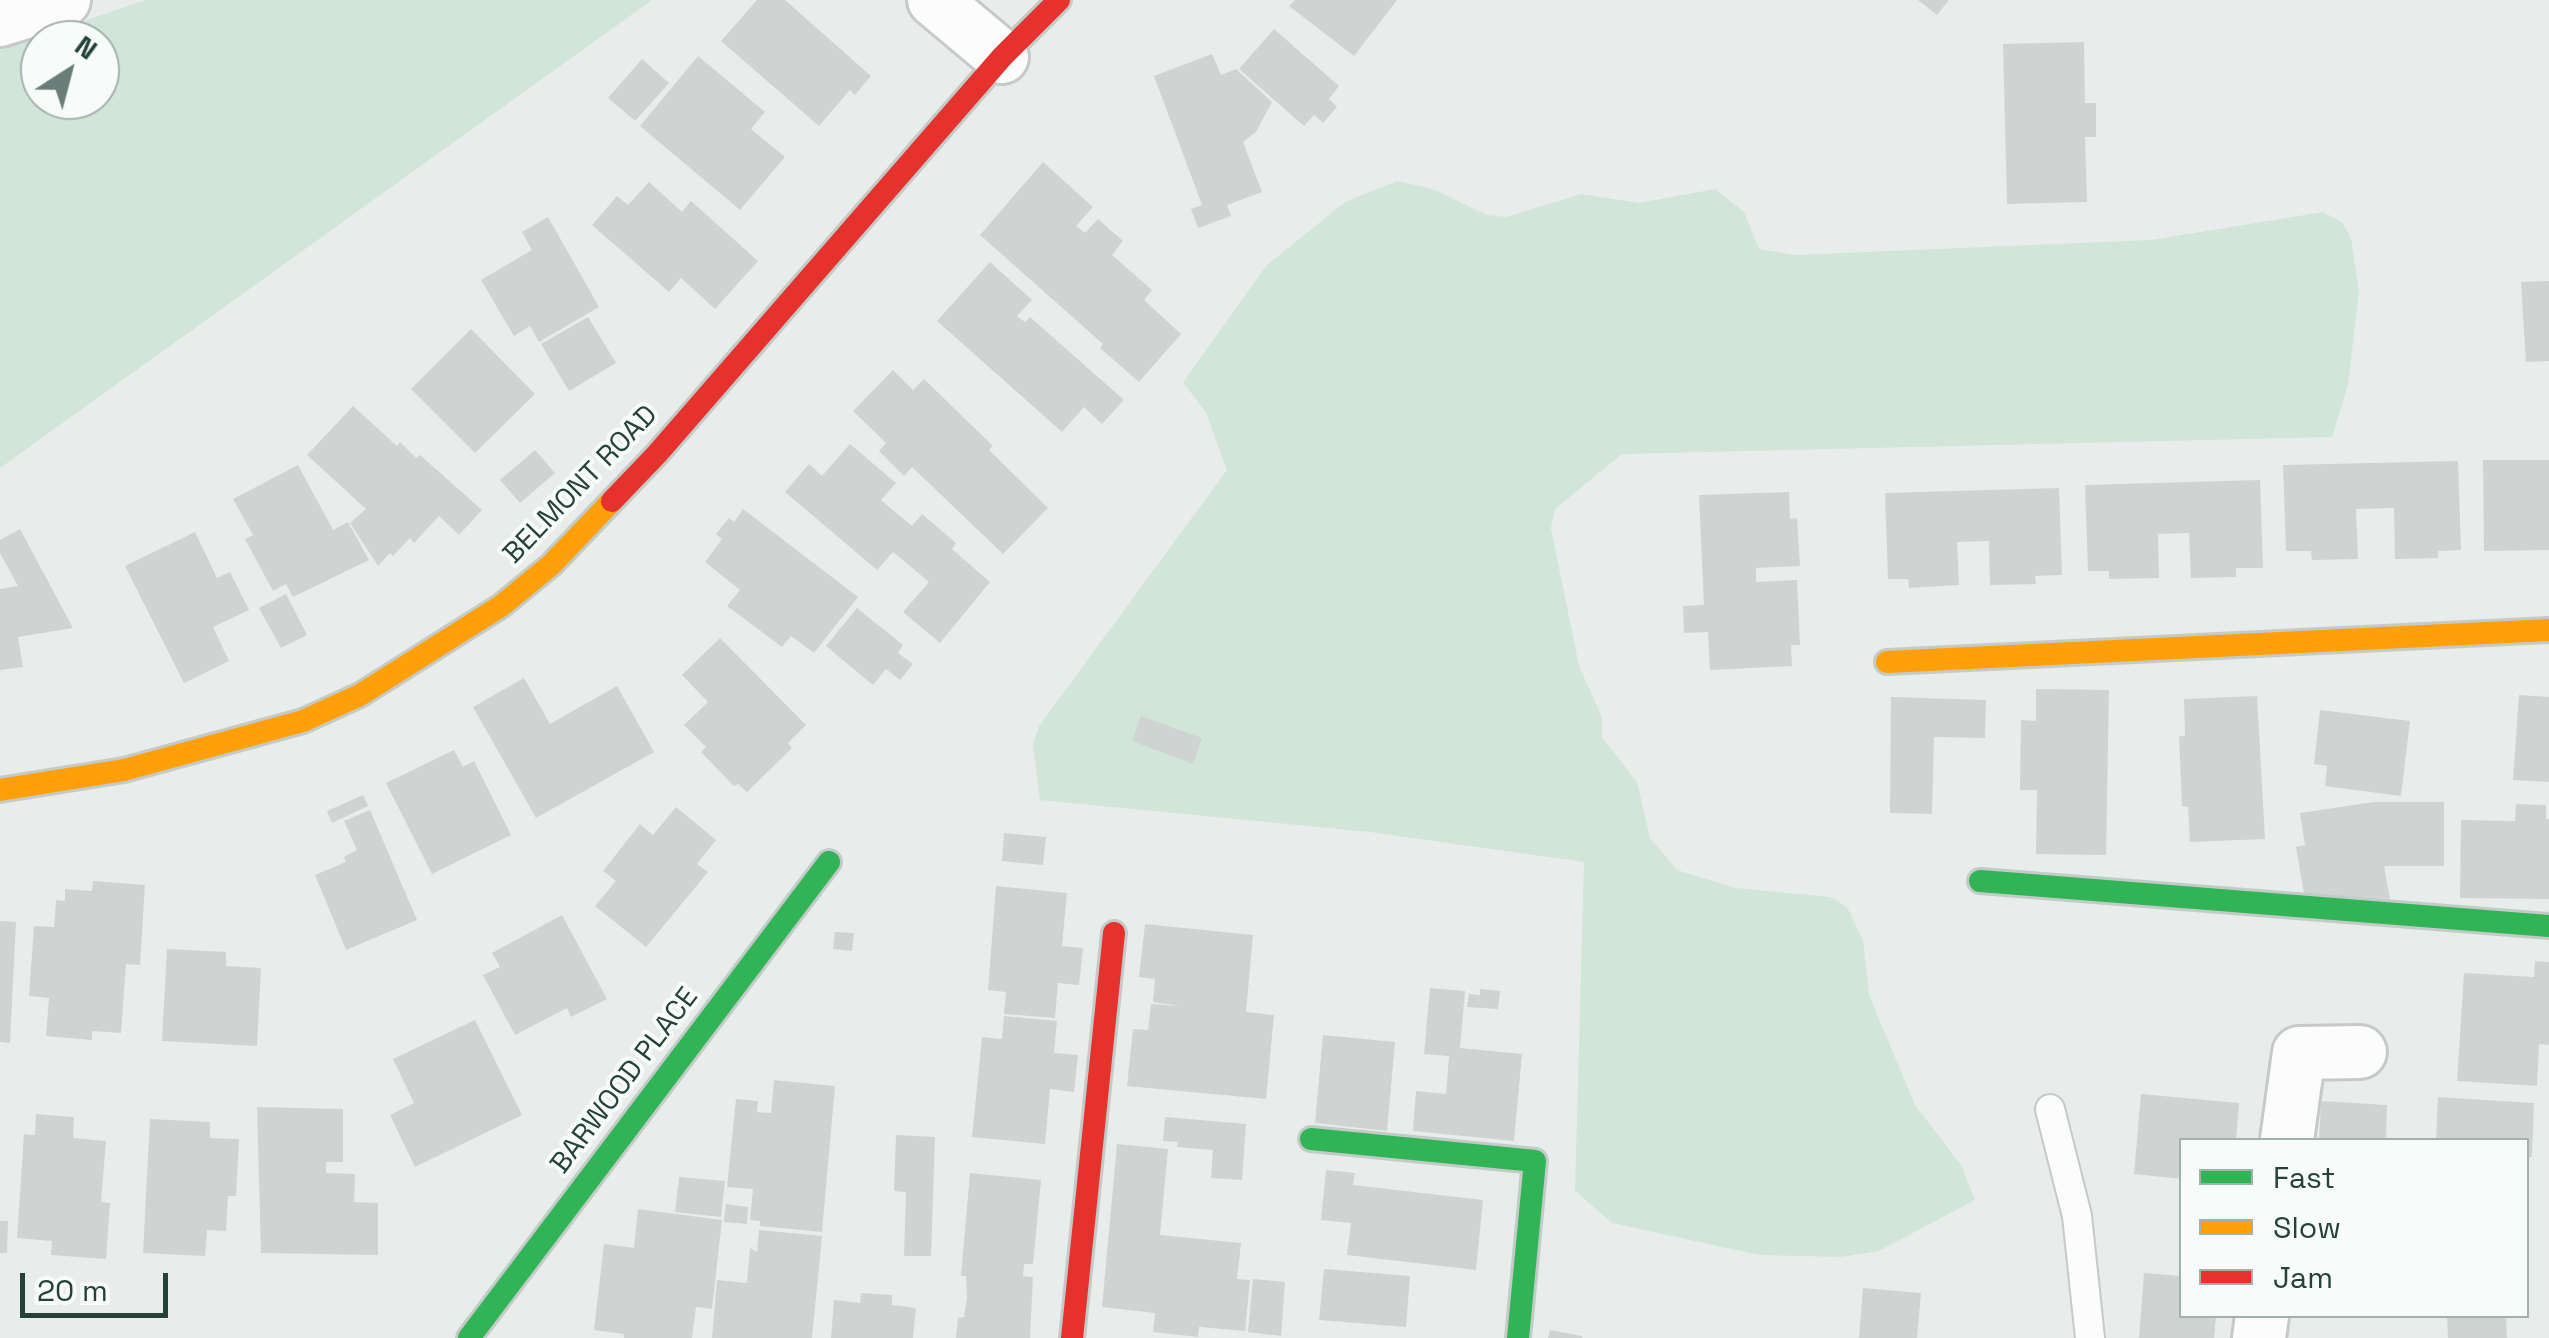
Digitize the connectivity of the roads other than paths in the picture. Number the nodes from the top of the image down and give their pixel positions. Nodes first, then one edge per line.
1 (64, 0) edge
2 (934, 0) edge
3 (1059, 0) edge
4 (0, 20) edge
5 (1002, 57) junction
6 (2549, 630) edge
7 (1887, 662) dead end
8 (0, 790) edge
9 (830, 862) dead end
10 (1980, 881) dead end
11 (2549, 926) edge
12 (1114, 933) dead end
13 (2360, 1052) dead end
14 (2050, 1109) dead end
15 (2287, 1138) edge
16 (1311, 1139) dead end
17 (470, 1338) edge
18 (1072, 1338) edge
19 (1518, 1338) edge
20 (2090, 1338) edge

1 - 4 street
2 - 5 street
3 - 5 street, BELMONT ROAD
5 - 8 street, BELMONT ROAD
6 - 7 street
9 - 17 street, BARWOOD PLACE
10 - 11 street
12 - 18 street
13 - 15 street
14 - 20 lane
16 - 19 street

